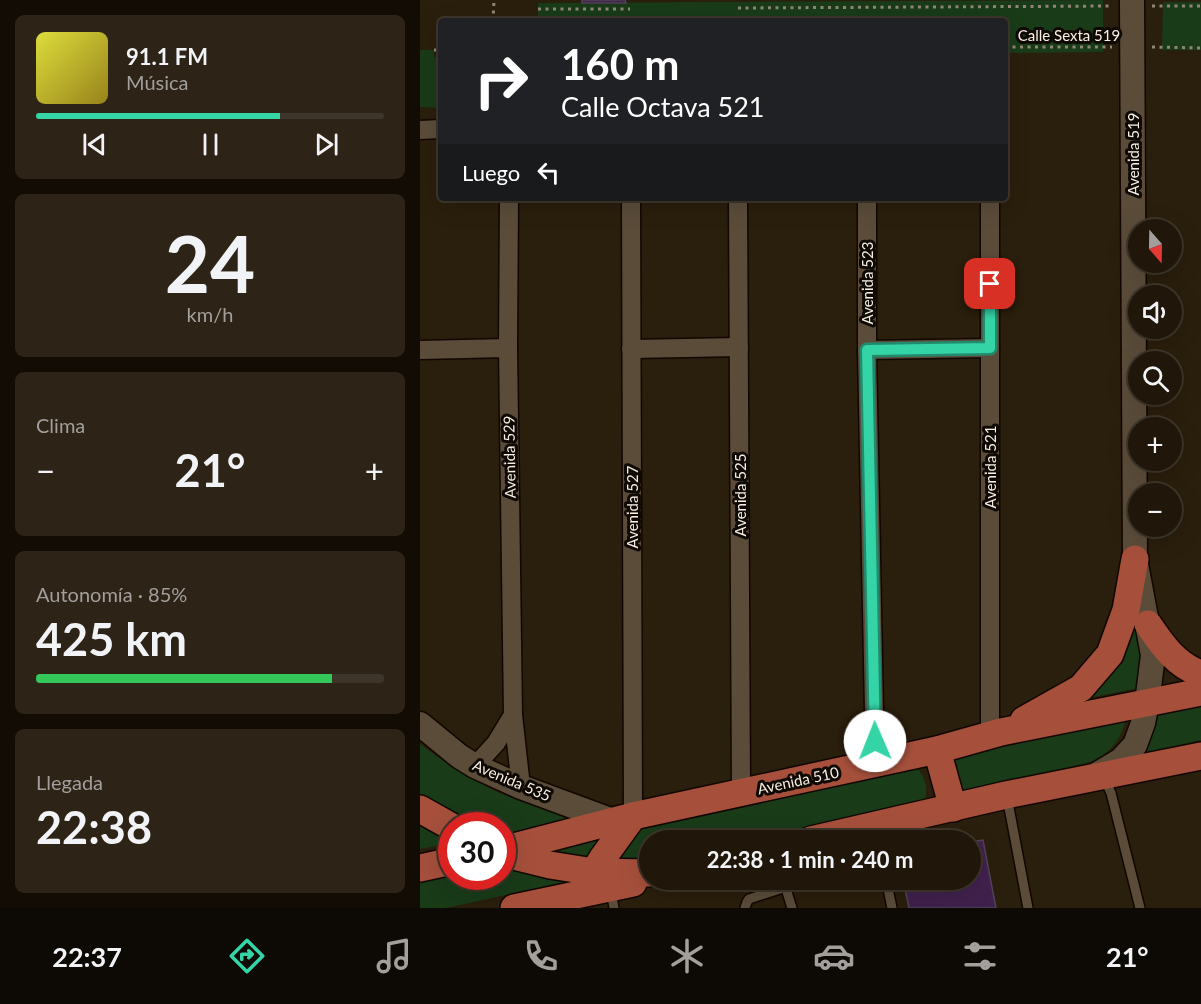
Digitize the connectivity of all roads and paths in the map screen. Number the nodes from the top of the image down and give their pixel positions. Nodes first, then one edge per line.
1 (494, 0) edge
2 (1132, 3) edge
3 (1201, 6) edge
4 (738, 8) dead end
5 (538, 9) dead end
6 (630, 9) dead end
7 (493, 18) edge
8 (1008, 47) edge
9 (1132, 47) junction
10 (1201, 48) edge
11 (434, 50) dead end
12 (438, 50) edge
13 (420, 129) edge
14 (438, 129) edge
15 (509, 201) edge
16 (631, 201) edge
17 (738, 201) edge
18 (867, 201) edge
19 (990, 201) edge
20 (739, 347) junction
21 (508, 348) junction
22 (990, 348) junction
23 (420, 350) edge
24 (631, 350) junction
25 (867, 350) junction
26 (1135, 559) junction
27 (1148, 624) junction
28 (1201, 674) edge
29 (1201, 692) edge
30 (1147, 703) junction
31 (513, 715) junction
32 (420, 724) edge
33 (996, 734) junction
34 (938, 750) junction
35 (1201, 756) edge
36 (875, 764) junction
37 (475, 766) junction
38 (1097, 777) junction
39 (521, 787) junction
40 (741, 792) junction
41 (1006, 795) junction
42 (953, 808) junction
43 (420, 809) edge
44 (623, 818) junction
45 (438, 819) edge
46 (864, 830) edge
47 (516, 848) edge
48 (516, 856) edge
49 (438, 864) edge
50 (420, 868) edge
51 (639, 877) edge
52 (639, 882) edge
53 (769, 890) edge
54 (787, 890) edge
55 (888, 890) edge
56 (600, 892) edge
57 (514, 908) edge
58 (745, 908) edge
59 (792, 908) edge
60 (892, 908) edge
61 (1028, 908) edge
62 (1140, 908) edge

1 - 7 path
2 - 3 path, Calle Sexta 519
2 - 4 path, Calle Sexta 519
2 - 9 street, Avenida 519
5 - 6 path
8 - 9 path, Calle Sexta 519
9 - 10 path, Calle Sexta 519
9 - 26 street, Avenida 519
11 - 12 path
13 - 14 street
15 - 21 street, Avenida 529
16 - 24 street, Avenida 527
17 - 20 street, Avenida 525
18 - 25 street, Avenida 523
19 - 22 street, Avenida 521
20 - 24 street
20 - 40 street, Avenida 525
21 - 23 street
21 - 31 street, Avenida 529
22 - 25 street
22 - 33 street, Avenida 521
24 - 44 street, Avenida 527
25 - 36 street, Avenida 523
26 - 27 street, Avenida 519
26 - 33 main road
27 - 28 main road
27 - 30 street, Avenida 519
29 - 30 main road, Avenida 510
30 - 33 main road, Avenida 510
30 - 38 street, Avenida 519
31 - 37 street
31 - 39 street, Avenida 529
32 - 37 street, Avenida 535
33 - 34 main road, Avenida 510
34 - 36 main road, Avenida 510
34 - 42 main road
35 - 38 main road
36 - 40 main road, Avenida 510
37 - 39 street, Avenida 535
38 - 41 main road
38 - 62 lane
39 - 44 street, Avenida 535
40 - 44 main road, Avenida 510
41 - 42 main road
41 - 61 lane
42 - 46 main road
43 - 45 main road
44 - 47 main road, Avenida 510
44 - 56 main road
48 - 56 main road
49 - 50 main road
51 - 56 main road
52 - 56 main road
53 - 58 lane
54 - 59 lane
55 - 60 lane
56 - 57 main road

